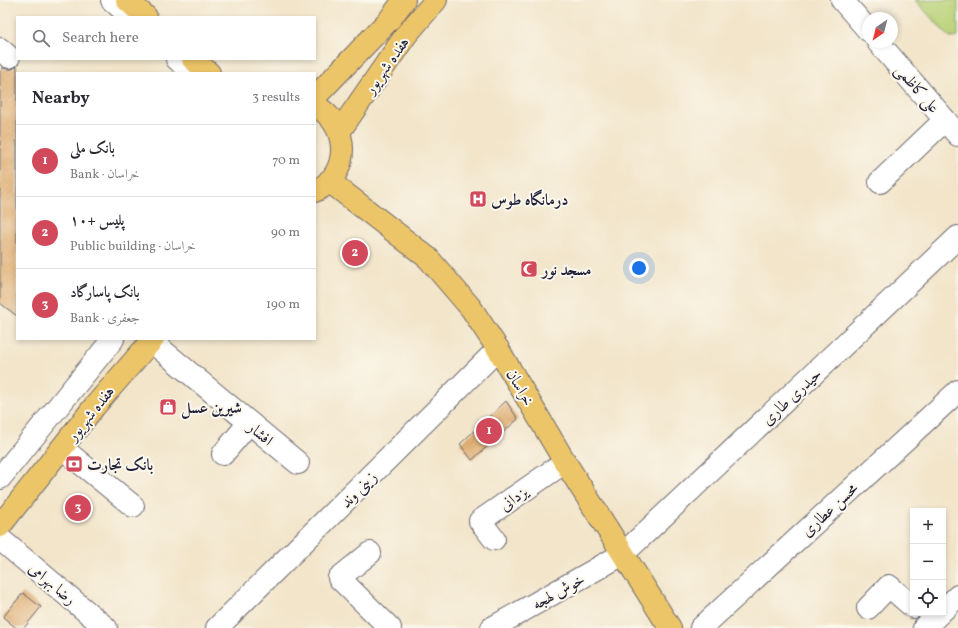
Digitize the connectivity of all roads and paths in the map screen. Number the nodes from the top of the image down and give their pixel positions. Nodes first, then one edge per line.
1 (112, 0) edge
2 (127, 0) edge
3 (404, 0) edge
4 (436, 0) edge
5 (842, 0) edge
6 (130, 16) edge
7 (145, 16) edge
8 (862, 23) edge
9 (883, 48) edge
10 (178, 60) edge
11 (194, 60) edge
12 (191, 72) edge
13 (208, 72) edge
14 (316, 96) edge
15 (316, 107) edge
16 (951, 127) edge
17 (339, 132) junction
18 (880, 182) dead end
19 (322, 186) edge
20 (958, 237) edge
21 (112, 340) edge
22 (152, 340) edge
23 (498, 349) junction
24 (958, 391) edge
25 (249, 423) junction
26 (62, 448) junction
27 (223, 454) dead end
28 (565, 462) junction
29 (298, 463) dead end
30 (0, 478) edge
31 (133, 506) dead end
32 (0, 526) edge
33 (0, 539) edge
34 (494, 540) dead end
35 (370, 553) dead end
36 (623, 554) junction
37 (910, 604) edge
38 (868, 608) dead end
39 (106, 628) edge
40 (217, 628) edge
41 (390, 628) edge
42 (492, 628) edge
43 (670, 628) edge
44 (701, 628) edge

1 - 6 street
2 - 7 main road
3 - 14 main road, هفده شهریور
4 - 17 main road, هفده شهریور
5 - 8 street
9 - 16 street, علی کاظمی
10 - 12 street
11 - 13 main road
15 - 17 main road
16 - 18 street
17 - 19 main road
19 - 23 main road, خراسان
20 - 36 street, حیدری طاری
21 - 30 street
22 - 25 street, افشار
22 - 26 main road, هفده شهریور
23 - 28 main road, خراسان
23 - 40 street, زینی وند
24 - 44 street, محسن عطاری
25 - 27 street
25 - 29 street, افشار
26 - 31 street
26 - 32 main road, هفده شهریور
28 - 34 street, یزدانی
28 - 36 main road, خراسان
33 - 39 street, رضا بهرامی
35 - 41 street
36 - 42 street, خوش لهجه
36 - 43 main road, خراسان
37 - 38 street

